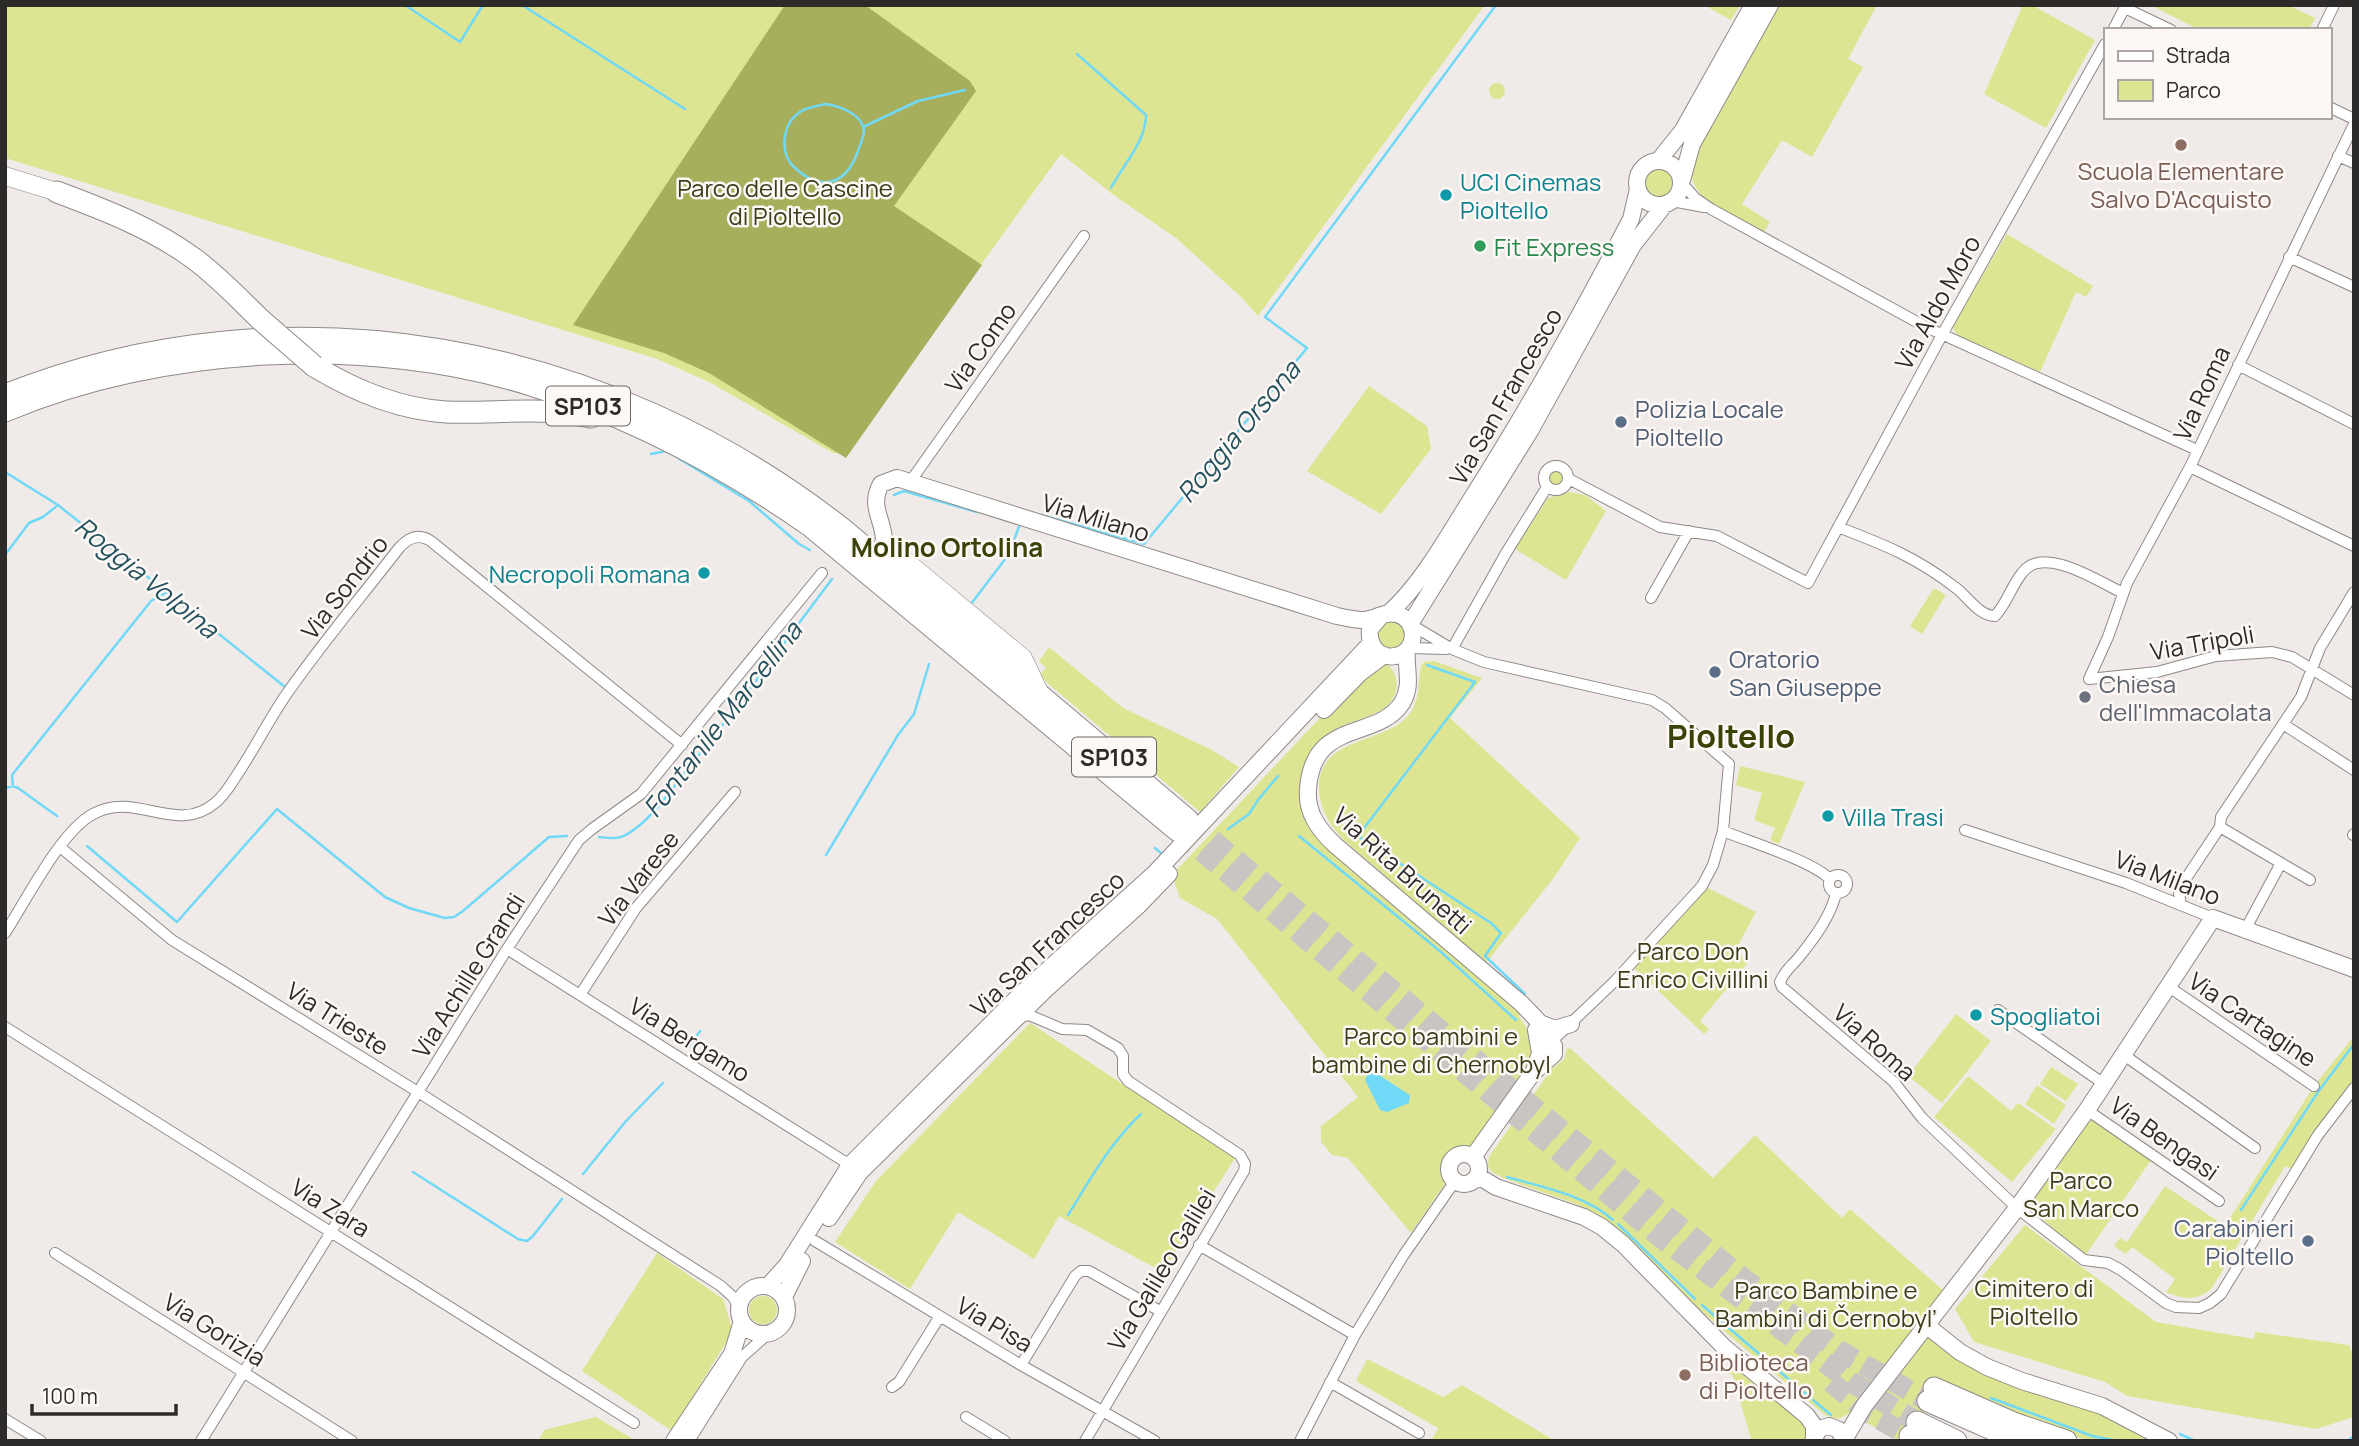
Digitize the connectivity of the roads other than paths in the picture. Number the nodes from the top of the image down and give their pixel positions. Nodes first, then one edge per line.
1 (1754, 5) edge
2 (1770, 5) edge
3 (2334, 5) edge
4 (2126, 6) edge
5 (2114, 28) edge
6 (2167, 28) edge
7 (2323, 28) edge
8 (2104, 46) edge
9 (2331, 108) edge
10 (2354, 121) edge
11 (2339, 156) junction
12 (1659, 160) junction
13 (2354, 163) edge
14 (7, 177) edge
15 (1682, 182) junction
16 (1638, 189) junction
17 (57, 192) joint
18 (1669, 203) junction
19 (1712, 209) junction
20 (1084, 236) dead end
21 (2289, 257) junction
22 (2354, 287) edge
23 (1942, 335) junction
24 (2238, 365) junction
25 (5, 395) edge
26 (5, 411) edge
27 (2354, 424) edge
28 (2197, 450) junction
29 (2190, 467) junction
30 (903, 480) junction
31 (1569, 480) junction
32 (1547, 487) junction
33 (1838, 527) junction
34 (1689, 531) junction
35 (884, 543) joint
36 (2354, 547) edge
37 (822, 573) dead end
38 (2354, 592) edge
39 (2123, 593) junction
40 (1651, 598) dead end
41 (1385, 614) junction
42 (1337, 616) junction
43 (1410, 624) junction
44 (1370, 640) junction
45 (1408, 649) junction
46 (1452, 649) junction
47 (1387, 656) junction
48 (2312, 669) junction
49 (993, 676) junction
50 (2089, 679) joint
51 (1040, 695) junction
52 (2354, 695) edge
53 (1406, 696) junction
54 (2283, 724) junction
55 (682, 745) junction
56 (2354, 770) edge
57 (735, 792) dead end
58 (2220, 828) junction
59 (1965, 830) dead end
60 (1723, 831) junction
61 (60, 847) junction
62 (2281, 863) junction
63 (2310, 880) dead end
64 (2181, 905) junction
65 (2213, 918) junction
66 (2245, 930) junction
67 (5, 933) edge
68 (507, 949) junction
69 (2354, 970) edge
70 (2169, 987) junction
71 (1045, 990) junction
72 (580, 995) junction
73 (1998, 1010) dead end
74 (1536, 1018) junction
75 (1016, 1019) junction
76 (1051, 1023) junction
77 (1572, 1024) junction
78 (5, 1027) edge
79 (1547, 1049) junction
80 (2124, 1055) junction
81 (2105, 1084) junction
82 (2314, 1086) dead end
83 (2354, 1088) edge
84 (418, 1092) junction
85 (2087, 1110) junction
86 (2255, 1147) dead end
87 (1473, 1157) junction
88 (850, 1165) junction
89 (1478, 1176) junction
90 (1455, 1181) junction
91 (2219, 1201) dead end
92 (2017, 1208) junction
93 (331, 1232) junction
94 (815, 1241) junction
95 (1199, 1245) junction
96 (55, 1253) dead end
97 (768, 1286) junction
98 (784, 1297) junction
99 (1160, 1311) junction
100 (741, 1315) junction
101 (940, 1316) junction
102 (1926, 1325) junction
103 (764, 1333) junction
104 (1355, 1335) junction
105 (732, 1354) junction
106 (1021, 1365) junction
107 (243, 1372) junction
108 (1330, 1382) junction
109 (892, 1387) dead end
110 (1864, 1406) junction
111 (1101, 1412) junction
112 (966, 1417) dead end
113 (5, 1419) edge
114 (634, 1423) dead end
115 (1822, 1432) edge
116 (1419, 1433) dead end
117 (1915, 1433) tunnel mouth
118 (1844, 1440) edge
119 (41, 1441) edge
120 (201, 1441) edge
121 (352, 1441) edge
122 (674, 1441) edge
123 (689, 1441) edge
124 (1005, 1441) edge
125 (1085, 1441) edge
126 (1155, 1441) edge
127 (1300, 1441) edge
128 (1956, 1441) edge
129 (2019, 1441) edge
130 (2066, 1441) edge
131 (2169, 1441) edge

1 - 12 street
2 - 15 street
3 - 7 street
4 - 5 street
4 - 6 street
8 - 23 street, Via Aldo Moro
9 - 10 street
10 - 11 street, Via Roma
11 - 13 street
11 - 21 street, Via Roma
12 - 15 street
12 - 16 street
14 - 17 main road
15 - 18 street
15 - 19 street
16 - 18 street
16 - 41 street, Via San Francesco
17 - 49 highway, SP103, bridge
18 - 19 street
18 - 43 street, Via San Francesco
19 - 23 street
20 - 30 street, Via Como
21 - 22 street
21 - 24 street, Via Roma
23 - 28 street
23 - 33 street, Via Aldo Moro
24 - 27 street
24 - 28 street, Via Roma
25 - 51 highway, SP103
26 - 49 highway, SP103
28 - 29 street, Via Roma
29 - 36 street
29 - 39 street, Via Roma
30 - 35 street
30 - 42 street, Via Milano
31 - 32 street
31 - 32 street
31 - 34 street
32 - 46 street
33 - 34 street, Via Aldo Moro
33 - 39 street
34 - 40 street
35 - 51 main road
37 - 55 street, Via Achille Grandi
38 - 48 street
39 - 50 street, Via Roma
41 - 42 street, Via Milano
41 - 43 street
41 - 44 street
42 - 44 street, Via Milano
43 - 45 street
43 - 46 street
44 - 47 street
44 - 88 street, Via San Francesco
45 - 46 street
45 - 47 street
45 - 53 street
46 - 60 street
47 - 53 street
47 - 71 street, Via San Francesco
48 - 50 street, Via Tripoli
48 - 52 street, Via Tripoli
48 - 54 street
49 - 51 highway, SP103
53 - 74 street, Via Rita Brunetti
54 - 56 street
54 - 58 street
55 - 61 street, Via Sondrio
55 - 68 street, Via Achille Grandi
57 - 72 street, Via Varese
58 - 62 street
58 - 64 street
59 - 64 street, Via Milano
60 - 77 street
60 - 92 street, Via Roma
61 - 67 street
61 - 84 street, Via Trieste
62 - 63 street
62 - 66 street
64 - 65 street, Via Milano
65 - 66 street, Via Milano
65 - 70 street
66 - 69 street, Via Milano
68 - 72 street, Via Bergamo
68 - 84 street, Via Achille Grandi
70 - 80 street
70 - 82 street, Via Cartagine
71 - 75 street, Via San Francesco
71 - 76 street
72 - 88 street, Via Bergamo
73 - 81 street
74 - 77 street
74 - 79 street, Via Rita Brunetti
75 - 76 street
75 - 94 street, Via San Francesco
76 - 95 street, Via Galileo Galilei
77 - 79 street
78 - 93 street, Via Zara
79 - 87 street
80 - 81 street
80 - 86 street
81 - 85 street
83 - 92 street
84 - 93 street, Via Achille Grandi
84 - 100 street, Via Trieste
85 - 91 street, Via Bengasi
85 - 92 street
87 - 89 street
87 - 90 street
88 - 97 street, Via San Francesco
89 - 90 street
89 - 115 street
90 - 104 street
92 - 102 street
93 - 107 street, Via Achille Grandi
93 - 114 street, Via Zara
94 - 98 street, Via San Francesco
94 - 101 street, Via Pisa
95 - 99 street, Via Galileo Galilei
95 - 104 street
96 - 107 street, Via Gorizia
97 - 98 street
97 - 100 street
98 - 103 street
99 - 106 street
99 - 111 street, Via Galileo Galilei
100 - 103 street
100 - 105 street
101 - 106 street, Via Pisa
101 - 109 street
102 - 110 street
102 - 131 street
103 - 105 street
103 - 123 street
104 - 108 street
105 - 122 street
106 - 111 street, Via Pisa
107 - 120 street, Via Achille Grandi
107 - 121 street, Via Gorizia
108 - 116 street
108 - 127 street
110 - 115 street
110 - 118 street
111 - 125 street, Via Galileo Galilei
111 - 126 street, Via Pisa
112 - 124 street
113 - 119 street
115 - 118 street
117 - 128 highway
129 - 130 highway

